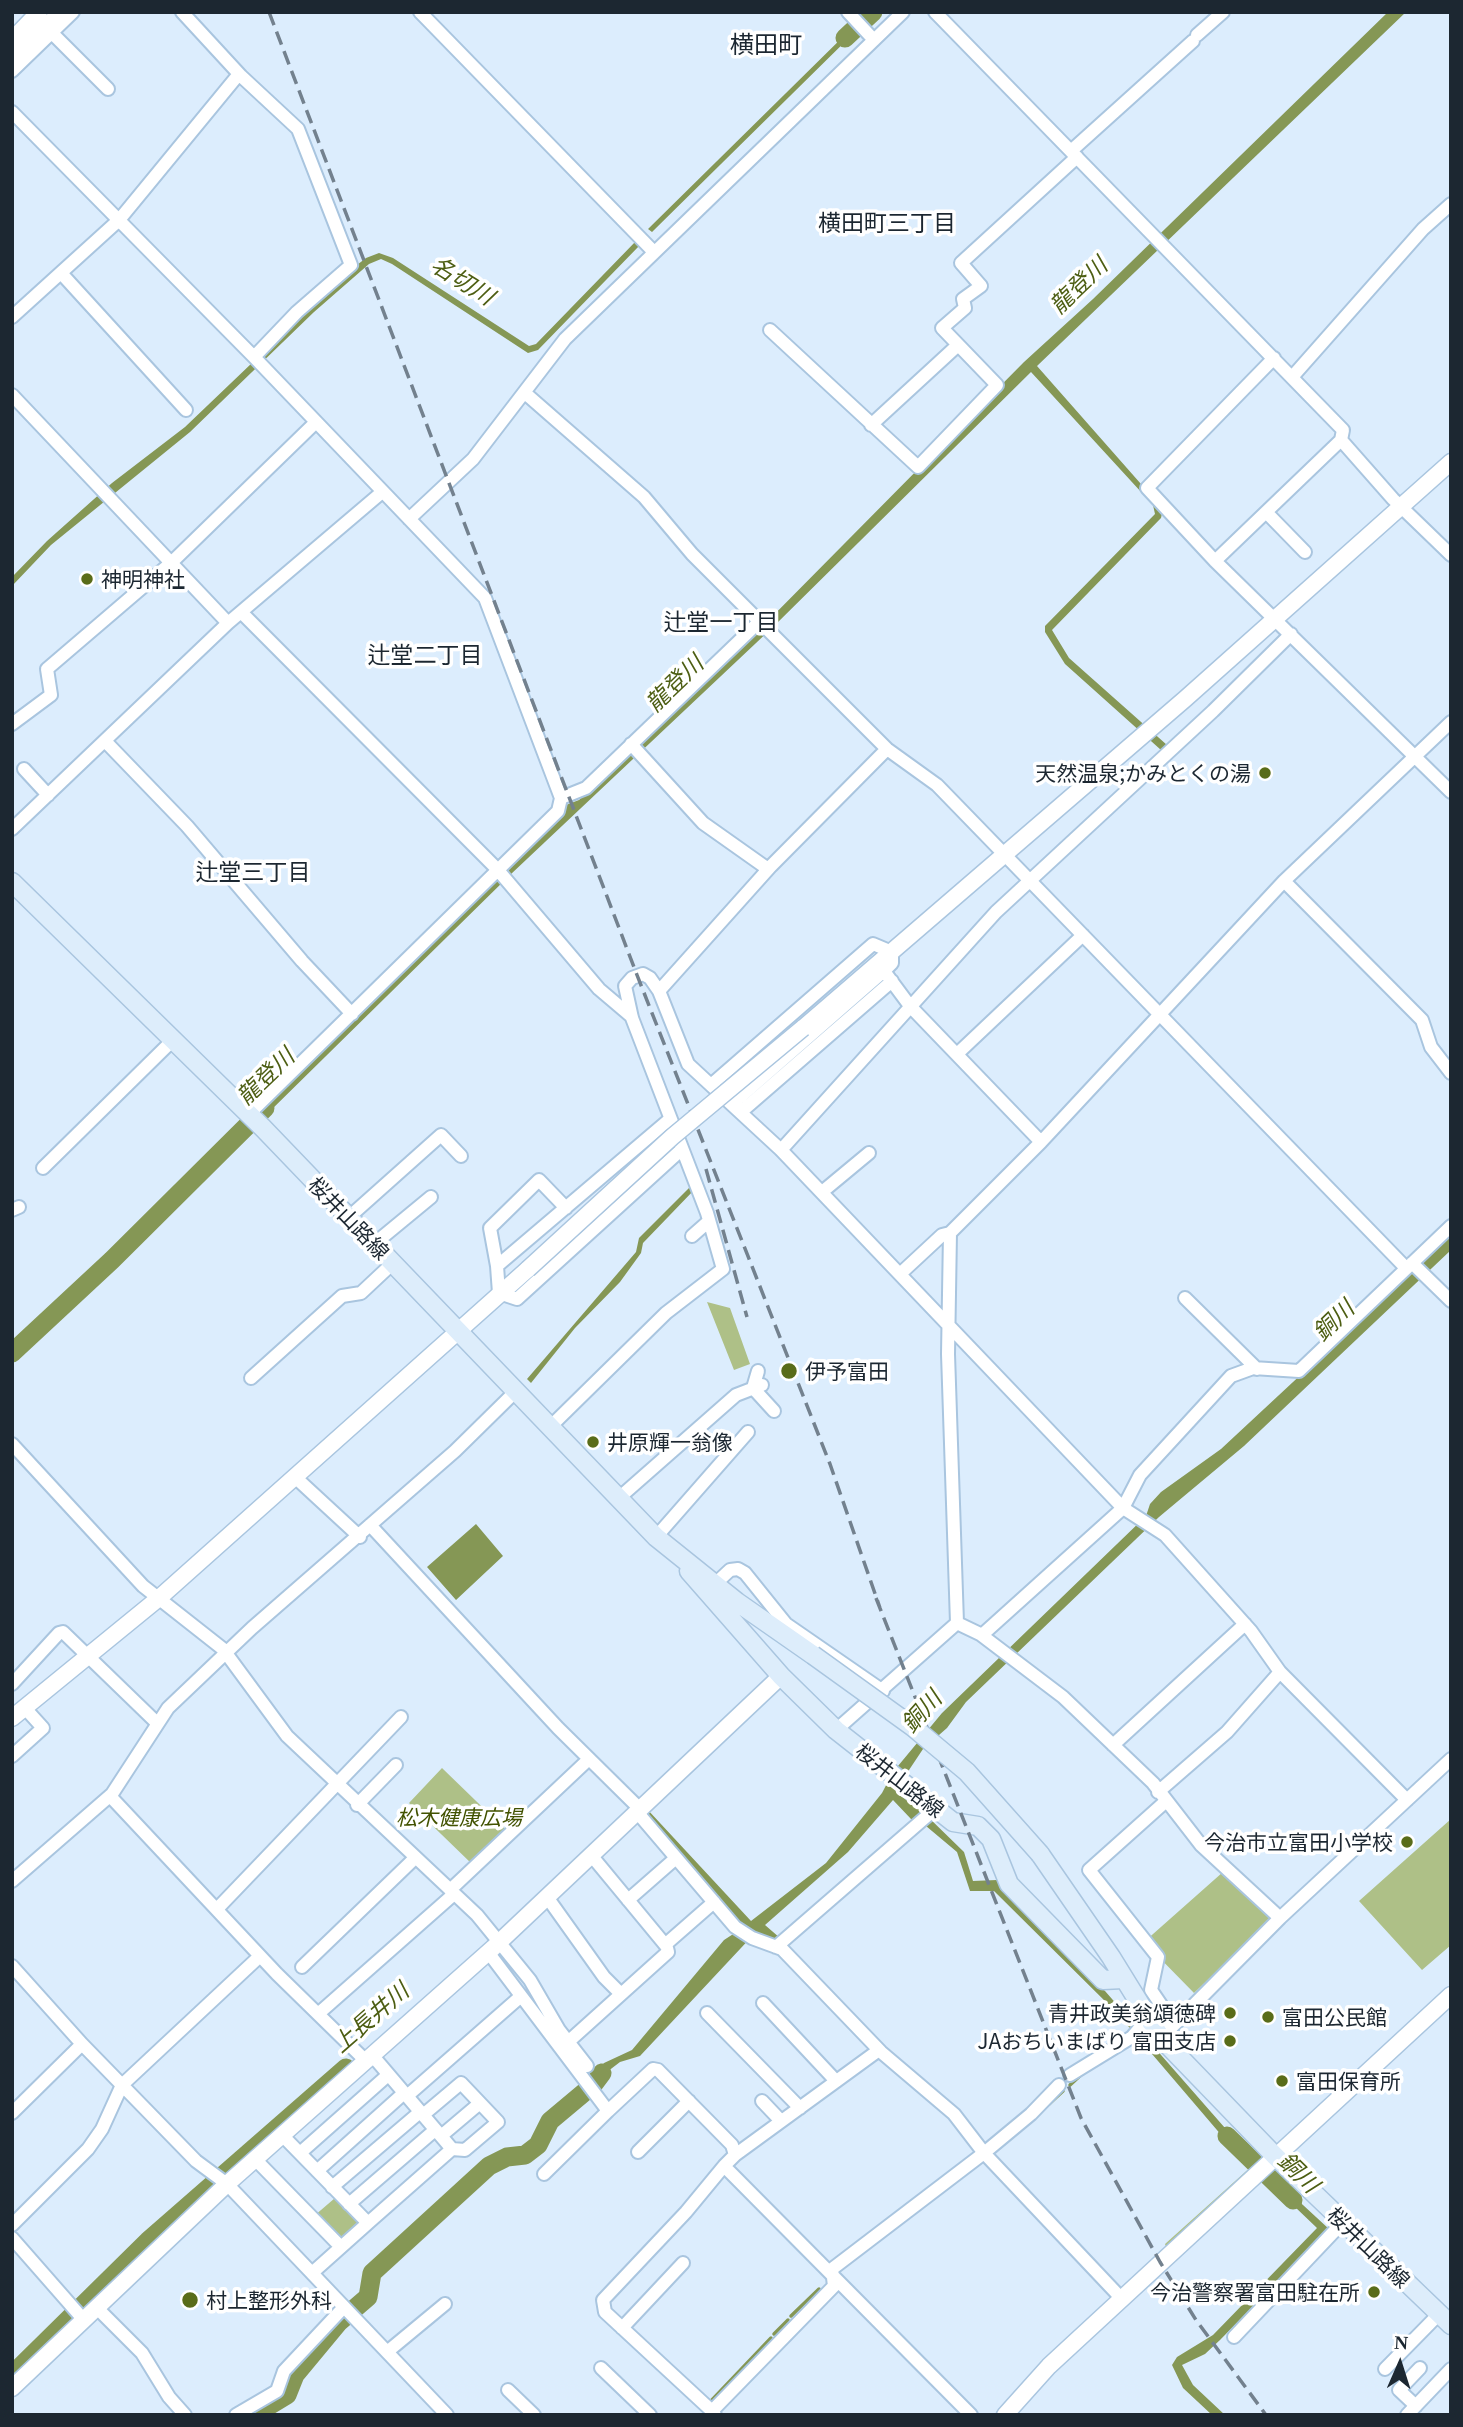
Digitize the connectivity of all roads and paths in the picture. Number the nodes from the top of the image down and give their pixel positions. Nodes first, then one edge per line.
1 (40, 12) edge
2 (61, 12) edge
3 (73, 12) edge
4 (182, 12) edge
5 (420, 12) edge
6 (848, 12) edge
7 (903, 12) edge
8 (935, 12) edge
9 (1223, 12) edge
10 (52, 33) junction
11 (12, 40) edge
12 (874, 40) junction
13 (12, 61) edge
14 (12, 71) edge
15 (239, 74) junction
16 (108, 89) dead end
17 (12, 112) edge
18 (1074, 154) junction
19 (1451, 204) edge
20 (119, 220) junction
21 (653, 251) junction
22 (61, 273) junction
23 (12, 317) edge
24 (770, 330) dead end
25 (958, 345) junction
26 (254, 357) junction
27 (1274, 358) junction
28 (1293, 376) junction
29 (525, 393) junction
30 (12, 395) edge
31 (186, 410) dead end
32 (315, 423) junction
33 (871, 425) junction
34 (1341, 440) junction
35 (1451, 462) edge
36 (381, 492) junction
37 (1401, 506) junction
38 (1266, 512) junction
39 (409, 519) junction
40 (1305, 552) dead end
41 (1451, 555) edge
42 (1214, 561) junction
43 (172, 562) junction
44 (241, 612) junction
45 (1273, 618) junction
46 (761, 620) junction
47 (228, 623) junction
48 (1290, 634) junction
49 (1451, 722) edge
50 (12, 724) edge
51 (105, 741) junction
52 (631, 744) junction
53 (887, 749) junction
54 (1414, 755) junction
55 (24, 769) dead end
56 (1451, 792) edge
57 (48, 795) junction
58 (561, 798) junction
59 (12, 829) edge
60 (1003, 854) junction
61 (497, 869) junction
62 (768, 869) junction
63 (1284, 881) junction
64 (12, 882) edge
65 (1030, 882) junction
66 (1083, 934) junction
67 (892, 952) junction
68 (888, 976) junction
69 (659, 991) junction
70 (910, 1006) junction
71 (1160, 1012) junction
72 (352, 1014) junction
73 (632, 1017) junction
74 (173, 1040) junction
75 (957, 1054) junction
76 (1451, 1073) edge
77 (711, 1085) junction
78 (736, 1108) junction
79 (249, 1114) junction
80 (670, 1119) junction
81 (1041, 1142) junction
82 (682, 1149) junction
83 (781, 1150) junction
84 (869, 1153) dead end
85 (461, 1156) dead end
86 (43, 1168) dead end
87 (821, 1192) junction
88 (431, 1197) dead end
89 (566, 1208) junction
90 (348, 1218) junction
91 (709, 1222) junction
92 (1451, 1226) edge
93 (950, 1233) junction
94 (692, 1236) dead end
95 (374, 1244) junction
96 (393, 1264) junction
97 (498, 1266) junction
98 (1409, 1266) junction
99 (900, 1274) junction
100 (499, 1293) junction
101 (1185, 1298) dead end
102 (1451, 1301) edge
103 (948, 1325) junction
104 (459, 1329) junction
105 (1257, 1368) junction
106 (758, 1371) dead end
107 (251, 1378) dead end
108 (758, 1386) junction
109 (516, 1391) junction
110 (774, 1411) dead end
111 (550, 1427) junction
112 (748, 1432) dead end
113 (12, 1444) edge
114 (295, 1477) junction
115 (620, 1497) junction
116 (1123, 1508) junction
117 (370, 1525) junction
118 (360, 1537) junction
119 (656, 1537) junction
120 (682, 1556) junction
121 (715, 1584) junction
122 (159, 1598) junction
123 (957, 1623) junction
124 (1245, 1624) junction
125 (982, 1635) junction
126 (225, 1653) junction
127 (88, 1655) junction
128 (1280, 1672) junction
129 (780, 1676) junction
130 (12, 1684) edge
131 (883, 1691) junction
132 (17, 1709) edge
133 (401, 1717) dead end
134 (158, 1723) junction
135 (836, 1730) junction
136 (1113, 1745) junction
137 (12, 1756) edge
138 (589, 1759) junction
139 (1451, 1759) edge
140 (396, 1765) dead end
141 (335, 1784) junction
142 (110, 1796) junction
143 (1161, 1797) junction
144 (1407, 1800) junction
145 (357, 1805) junction
146 (935, 1808) junction
147 (638, 1810) junction
148 (591, 1855) junction
149 (415, 1858) junction
150 (676, 1858) junction
151 (12, 1881) edge
152 (452, 1892) junction
153 (547, 1897) junction
154 (628, 1900) junction
155 (714, 1902) junction
156 (217, 1909) junction
157 (1280, 1918) junction
158 (494, 1947) junction
159 (667, 1947) junction
160 (776, 1947) junction
161 (260, 1956) junction
162 (12, 1966) edge
163 (302, 1967) dead end
164 (1123, 1979) junction
165 (621, 1994) junction
166 (1451, 1995) edge
167 (520, 1997) junction
168 (763, 2003) dead end
169 (707, 2013) dead end
170 (318, 2014) junction
171 (1156, 2030) junction
172 (82, 2044) junction
173 (566, 2049) junction
174 (879, 2050) junction
175 (369, 2058) junction
176 (587, 2066) dead end
177 (388, 2075) junction
178 (1070, 2075) dead end
179 (836, 2081) junction
180 (122, 2085) junction
181 (1059, 2085) dead end
182 (405, 2095) junction
183 (689, 2101) junction
184 (762, 2101) dead end
185 (480, 2103) junction
186 (800, 2108) junction
187 (608, 2111) junction
188 (12, 2112) edge
189 (421, 2113) junction
190 (781, 2121) junction
191 (438, 2133) junction
192 (282, 2135) junction
193 (377, 2148) junction
194 (452, 2149) junction
195 (638, 2152) dead end
196 (984, 2152) junction
197 (300, 2153) junction
198 (735, 2155) junction
199 (1275, 2156) junction
200 (255, 2159) junction
201 (393, 2166) junction
202 (724, 2166) junction
203 (317, 2171) junction
204 (544, 2174) dead end
205 (228, 2184) junction
206 (332, 2187) junction
207 (349, 2204) junction
208 (1343, 2222) junction
209 (368, 2223) junction
210 (12, 2225) edge
211 (12, 2238) edge
212 (341, 2247) junction
213 (683, 2263) dead end
214 (312, 2273) junction
215 (833, 2278) junction
216 (1122, 2299) junction
217 (445, 2304) dead end
218 (96, 2307) junction
219 (344, 2307) junction
220 (83, 2319) junction
221 (1445, 2319) edge
222 (622, 2328) junction
223 (1234, 2337) dead end
224 (387, 2352) junction
225 (601, 2368) dead end
226 (1420, 2368) dead end
227 (1385, 2369) dead end
228 (1451, 2369) edge
229 (12, 2388) edge
230 (508, 2389) dead end
231 (1411, 2410) edge
232 (714, 2413) edge
233 (185, 2415) edge
234 (236, 2415) edge
235 (447, 2415) edge
236 (534, 2415) edge
237 (650, 2415) edge
238 (971, 2415) edge
239 (1005, 2415) edge

1 - 11 street
2 - 13 street
3 - 10 street
4 - 15 street
5 - 21 street
6 - 12 street
7 - 12 street
8 - 18 street
9 - 18 street
10 - 14 street
10 - 16 street
12 - 21 street
15 - 20 street
15 - 26 street
17 - 20 street
18 - 25 street
18 - 27 street
19 - 28 street
20 - 22 street
20 - 26 street
21 - 29 street
22 - 23 street
22 - 31 street
24 - 33 street
25 - 33 street
25 - 33 street
26 - 32 street
27 - 28 street
27 - 42 street
28 - 34 street
29 - 39 street
29 - 46 street
30 - 43 street
32 - 36 street
32 - 43 street
34 - 37 street
34 - 38 street
35 - 37 street
36 - 39 street
36 - 44 street
37 - 41 street
37 - 45 street
38 - 40 street
38 - 42 street
39 - 58 street
42 - 45 street
43 - 47 street
43 - 50 street
44 - 47 street
44 - 61 street
45 - 48 street
45 - 60 street
46 - 52 street
46 - 53 street
47 - 51 street
48 - 54 street
48 - 65 street
49 - 54 street
51 - 57 street
51 - 72 street
52 - 58 street
52 - 62 street
53 - 60 street
53 - 62 street
54 - 56 street
54 - 63 street
55 - 57 street
57 - 59 street
58 - 61 street
60 - 65 street
60 - 67 street
61 - 72 street
61 - 73 street
62 - 69 street
63 - 71 street
63 - 76 street
64 - 74 main road, 桜井山路線
65 - 66 street
65 - 70 street
66 - 71 street
66 - 75 street
67 - 68 street
67 - 77 street
67 - 100 street, bridge
68 - 70 street
68 - 78 street
69 - 73 street
69 - 77 street
70 - 75 street
70 - 83 street
71 - 81 street
71 - 98 street
72 - 79 street
73 - 80 street
74 - 79 main road, 桜井山路線
74 - 86 street
75 - 81 street
77 - 78 street
78 - 83 street
79 - 90 main road, 桜井山路線
80 - 82 street
80 - 89 street
81 - 93 street
82 - 91 street
82 - 100 street
83 - 87 street
84 - 87 street
85 - 90 street
87 - 99 street
88 - 95 street
89 - 97 street
89 - 97 street
90 - 95 main road, 桜井山路線
91 - 94 street
91 - 111 street
92 - 98 street
93 - 99 street
93 - 103 street
95 - 96 main road, 桜井山路線
96 - 104 main road, 桜井山路線
96 - 107 street
97 - 100 street
98 - 102 street
98 - 105 street
99 - 103 street
100 - 104 street
101 - 105 street
103 - 116 street
103 - 123 street
104 - 109 main road, 桜井山路線
104 - 114 street
105 - 116 street
106 - 108 street
108 - 110 street
108 - 115 street
109 - 111 main road, 桜井山路線
109 - 117 street
111 - 115 main road, 桜井山路線
112 - 119 street
113 - 122 street
114 - 118 street
114 - 122 street
115 - 119 main road, 桜井山路線
116 - 124 street
116 - 125 street
117 - 118 street
117 - 138 street
118 - 126 street
119 - 120 main road, 桜井山路線
120 - 121 main road, 桜井山路線
120 - 129 main road, 桜井山路線
121 - 131 street
121 - 164 main road, 桜井山路線, bridge
122 - 126 street
122 - 127 street
123 - 125 street
123 - 131 street
124 - 128 street
124 - 136 street
125 - 136 street
126 - 134 street
126 - 141 street
127 - 130 street
127 - 132 street
127 - 134 street
128 - 143 street
128 - 144 street
129 - 135 main road, 桜井山路線
129 - 147 street
131 - 135 street
132 - 137 street
133 - 141 street
134 - 142 street
135 - 146 main road, 桜井山路線
136 - 143 street
138 - 147 street
138 - 152 street
139 - 144 street
140 - 145 street
141 - 145 street
141 - 156 street
142 - 151 street
142 - 156 street
143 - 157 street
143 - 171 street
144 - 157 street
145 - 149 street
146 - 160 street
146 - 164 main road, 桜井山路線
147 - 148 street
147 - 150 street
148 - 153 street
148 - 154 street
149 - 152 street
149 - 163 street
150 - 154 street
150 - 155 street
152 - 158 street
152 - 170 street
153 - 158 street
153 - 165 street
154 - 159 street
155 - 159 street
155 - 160 street
156 - 161 street
157 - 171 street
158 - 167 street
158 - 173 street
158 - 175 street
159 - 165 street
160 - 174 street
161 - 170 street
161 - 180 street
162 - 172 street
164 - 171 main road, 桜井山路線
165 - 173 street
166 - 199 street
167 - 173 street
167 - 182 street
168 - 179 street
169 - 186 street
170 - 175 street
171 - 178 street
171 - 199 main road, 桜井山路線
172 - 180 street
172 - 188 street
173 - 176 street
173 - 187 street
174 - 179 street
174 - 196 street
175 - 177 street
175 - 192 street
177 - 182 street
177 - 197 street
179 - 186 street
180 - 205 street
180 - 210 street
181 - 196 street
182 - 189 street
182 - 203 street
183 - 187 street
183 - 195 street
183 - 198 street
184 - 190 street
185 - 189 street
185 - 191 street
185 - 194 street
186 - 190 street
187 - 204 street
189 - 191 street
189 - 193 street
190 - 198 street
191 - 194 street
191 - 201 street
192 - 197 street
192 - 200 street
193 - 201 street
193 - 206 street
194 - 209 street
196 - 215 street
196 - 216 street
197 - 203 street
198 - 202 street
199 - 208 main road, 桜井山路線
199 - 216 street
200 - 205 street
200 - 212 street
201 - 207 street
202 - 215 street
202 - 222 street
203 - 206 street
205 - 214 street
205 - 218 street
206 - 207 street
207 - 209 street
208 - 221 main road, 桜井山路線
208 - 223 street
209 - 212 street
211 - 220 street
212 - 214 street
213 - 222 street
214 - 219 street
215 - 232 street
215 - 238 street
216 - 239 street
217 - 224 street
218 - 220 street
218 - 233 street
219 - 224 street
219 - 234 street
220 - 229 street
221 - 227 street
222 - 232 street
224 - 235 street
225 - 237 street
226 - 231 street
228 - 231 street
230 - 236 street

